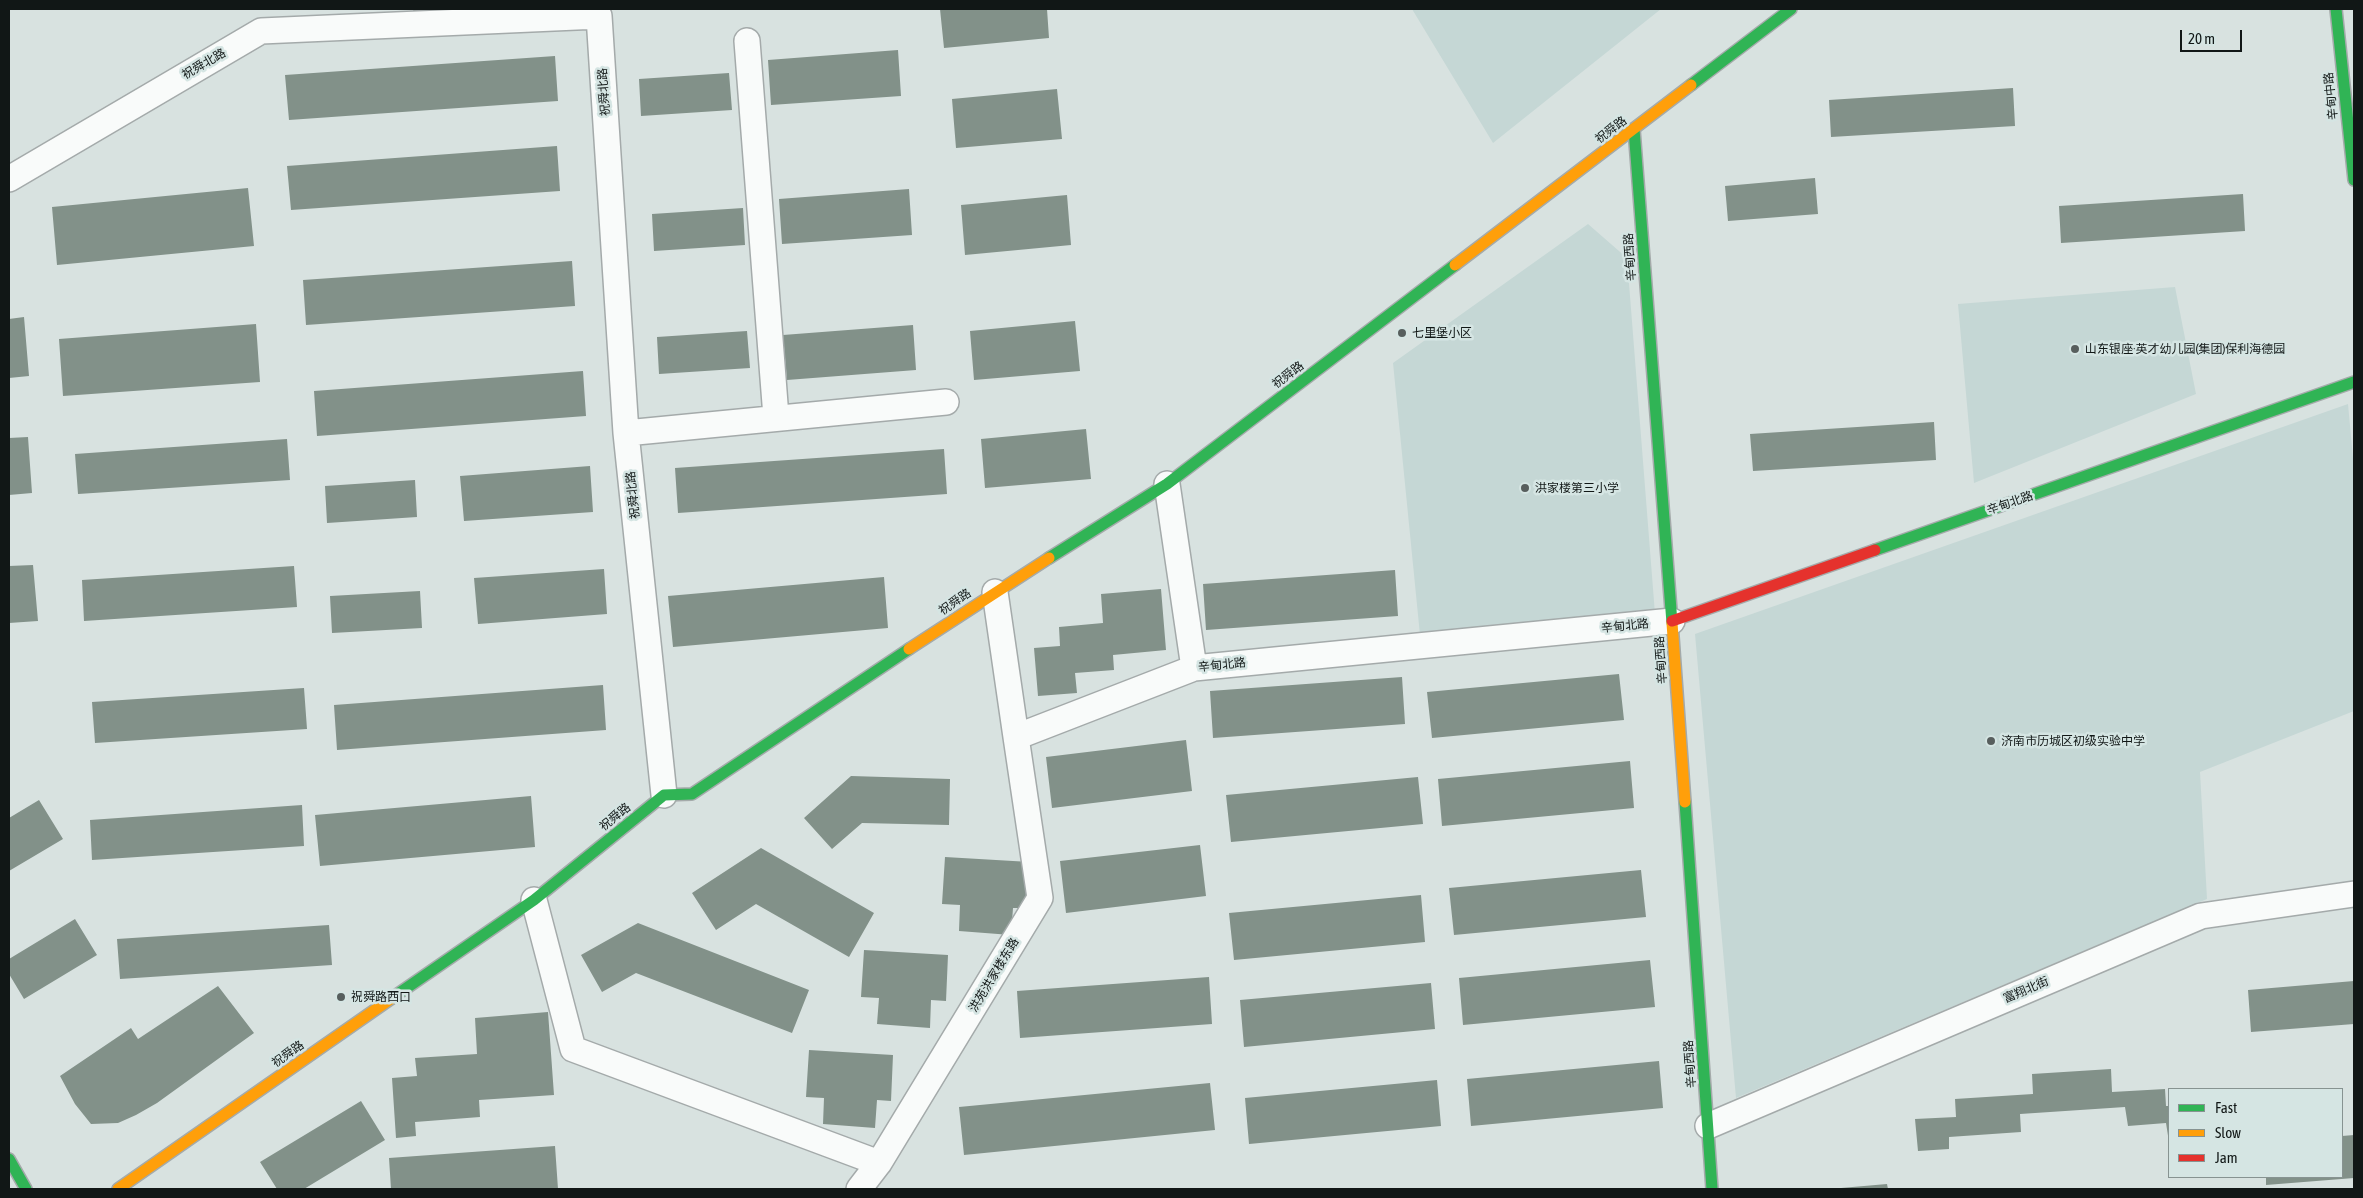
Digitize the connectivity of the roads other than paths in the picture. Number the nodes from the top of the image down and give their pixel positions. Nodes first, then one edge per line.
1 (1791, 9) edge
2 (2336, 9) edge
3 (600, 12) edge
4 (747, 41) dead end
5 (1634, 130) junction
6 (9, 179) edge
7 (2354, 180) edge
8 (2354, 382) edge
9 (946, 402) dead end
10 (776, 418) junction
11 (626, 432) junction
12 (1167, 484) junction
13 (995, 592) junction
14 (1672, 621) junction
15 (1194, 668) junction
16 (1016, 736) junction
17 (664, 795) junction
18 (2354, 894) edge
19 (534, 900) junction
20 (1708, 1126) junction
21 (9, 1159) edge
22 (880, 1163) junction
23 (26, 1189) edge
24 (118, 1189) edge
25 (860, 1189) edge
26 (1712, 1189) edge

1 - 5 main road, 祝舜路
2 - 7 main road, 辛甸中路
3 - 6 street, 祝舜北路
3 - 11 street, 祝舜北路
4 - 10 street
5 - 12 main road, 祝舜路
5 - 14 main road, 辛甸西路
8 - 14 main road, 辛甸北路
9 - 10 street
10 - 11 street
11 - 17 street, 祝舜北路
12 - 13 main road, 祝舜路
12 - 15 street
13 - 16 street
13 - 17 main road, 祝舜路
14 - 15 street, 辛甸北路
14 - 20 main road, 辛甸西路
15 - 16 street, 辛甸北路
16 - 22 street, 洪苑洪家楼东路
17 - 19 main road, 祝舜路
18 - 20 street, 富翔北街
19 - 22 street
19 - 24 main road, 祝舜路
20 - 26 main road, 辛甸西路
21 - 23 main road
22 - 25 street, 洪苑洪家楼东路

